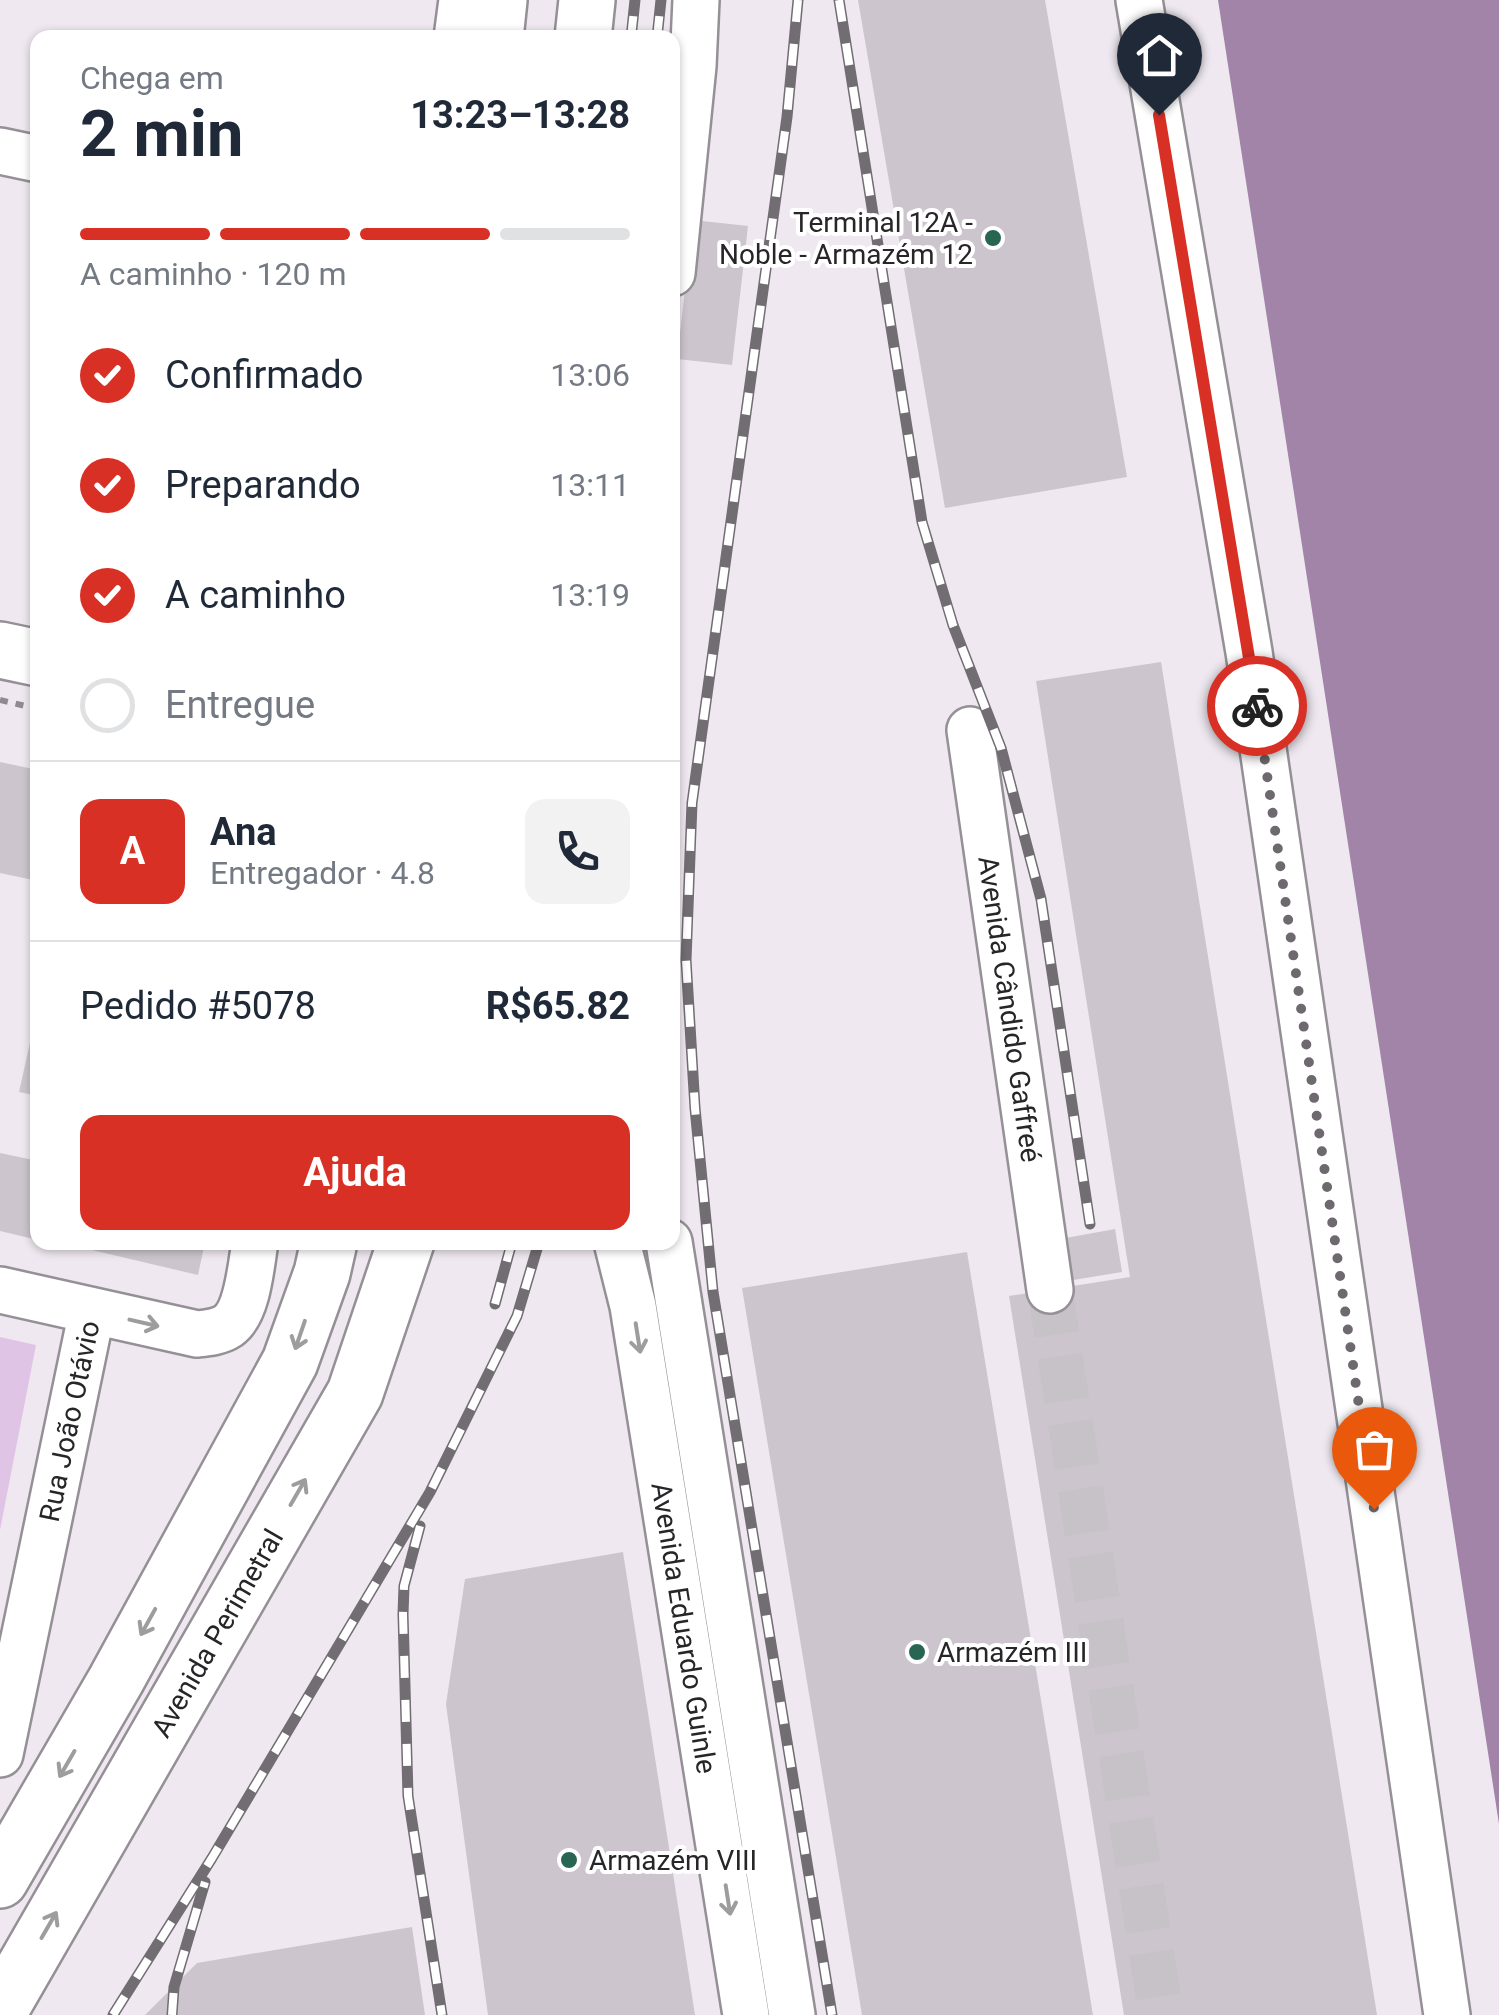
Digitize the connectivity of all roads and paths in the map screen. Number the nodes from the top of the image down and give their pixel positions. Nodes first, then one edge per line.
1 (462, 0) edge
2 (499, 0) edge
3 (587, 0) edge
4 (696, 0) edge
5 (1139, 0) edge
6 (458, 30) edge
7 (496, 30) edge
8 (584, 30) edge
9 (0, 152) edge
10 (30, 158) edge
11 (680, 195) edge
12 (0, 650) edge
13 (30, 656) edge
14 (0, 700) edge
15 (30, 707) edge
16 (970, 730) dead end
17 (253, 1250) edge
18 (328, 1250) edge
19 (403, 1250) edge
20 (619, 1250) edge
21 (670, 1250) edge
22 (0, 1290) edge
23 (1050, 1290) tunnel mouth
24 (92, 1310) junction
25 (0, 1754) edge
26 (0, 1880) edge
27 (0, 2010) edge
28 (746, 2015) edge
29 (792, 2015) edge
30 (1446, 2015) edge

1 - 6 street
2 - 7 main road
3 - 8 main road
4 - 11 street
5 - 30 street
9 - 10 street
12 - 13 main road
14 - 15 path
16 - 23 street, Avenida Cândido Gaffreé
24 -> 17 street, Rua João Otávio
18 -> 26 main road
27 -> 19 main road, Avenida Perimetral
20 -> 28 street, Avenida Eduardo Guinle
21 - 29 street
22 - 24 street
24 - 25 street, Rua João Otávio

